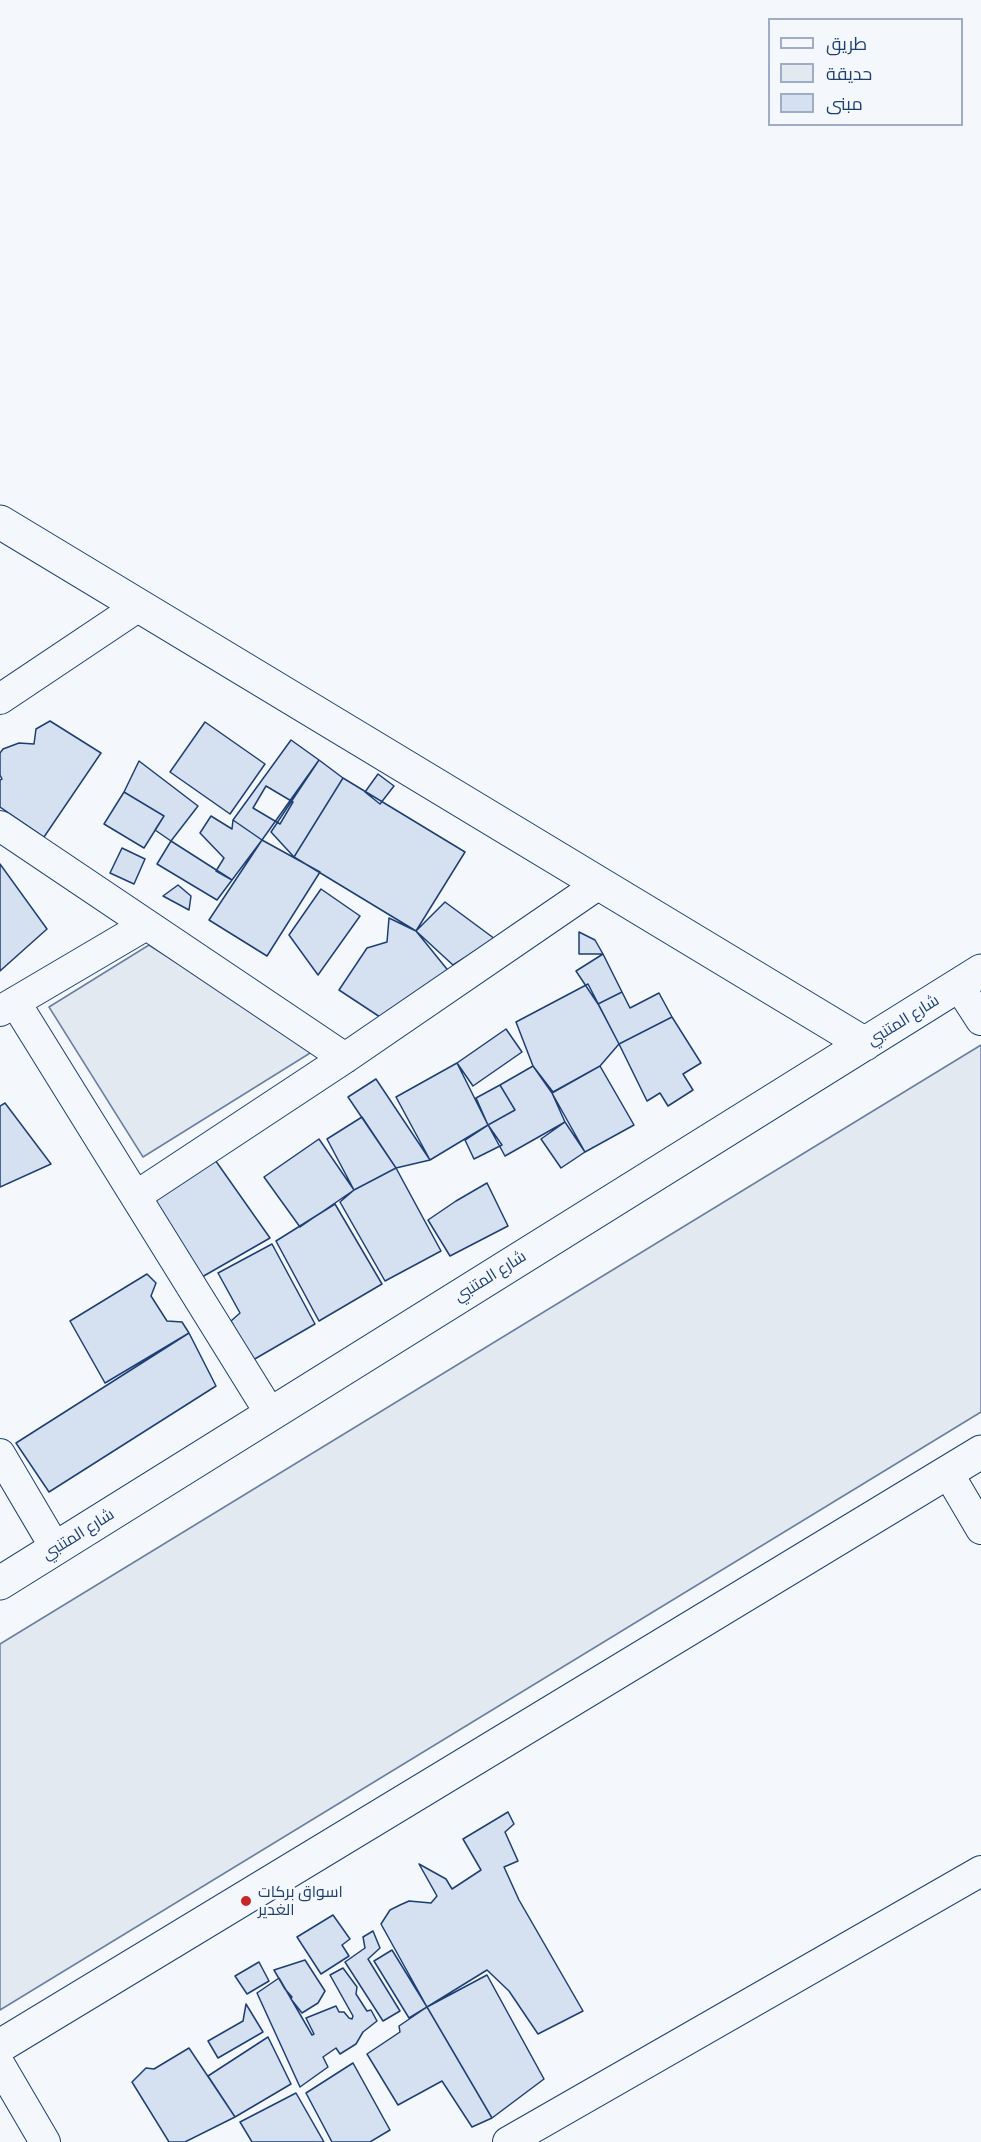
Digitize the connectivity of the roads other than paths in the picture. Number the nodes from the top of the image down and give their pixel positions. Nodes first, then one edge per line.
1 (0, 522) edge
2 (138, 606) junction
3 (0, 699) edge
4 (0, 826) edge
5 (599, 884) junction
6 (146, 924) junction
7 (970, 978) edge
8 (8, 1007) edge
9 (981, 1020) edge
10 (865, 1044) junction
11 (345, 1058) junction
12 (136, 1196) junction
13 (270, 1413) junction
14 (981, 1452) edge
15 (0, 1454) edge
16 (948, 1473) junction
17 (981, 1529) edge
18 (56, 1549) junction
19 (0, 1582) edge
20 (981, 1870) edge
21 (0, 2046) edge
22 (0, 2065) edge
23 (45, 2142) edge
24 (508, 2142) edge

1 - 2 street
2 - 3 street
2 - 5 street
4 - 6 street
5 - 10 street
5 - 11 street
6 - 8 street
6 - 11 street
7 - 9 street
7 - 10 street, شارع المتنبي
8 - 12 street
10 - 13 street, شارع المتنبي
11 - 12 street
12 - 13 street
13 - 18 street, شارع المتنبي
14 - 16 street
15 - 18 street
16 - 17 street
16 - 21 street
18 - 19 street, شارع المتنبي
20 - 24 street
22 - 23 street

